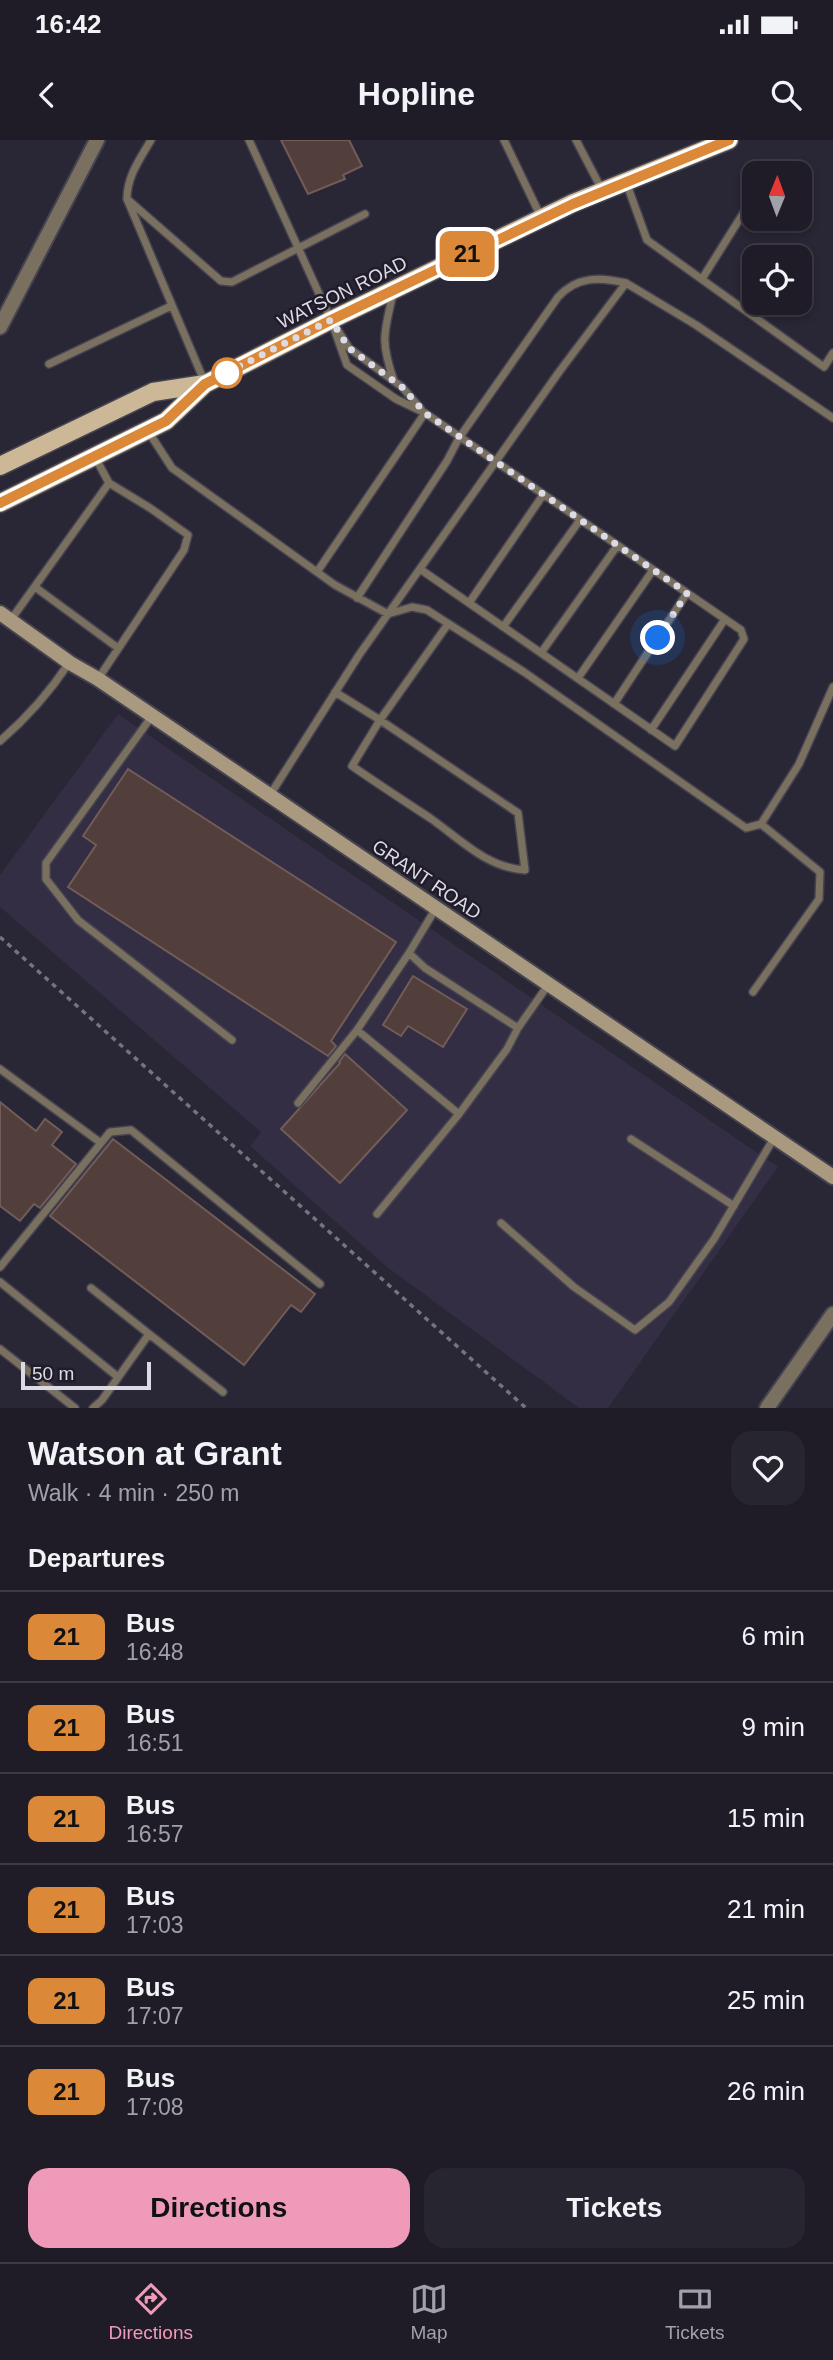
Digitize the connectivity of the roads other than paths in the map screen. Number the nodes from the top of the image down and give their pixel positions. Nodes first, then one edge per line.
1 (97, 140) edge
2 (151, 140) edge
3 (249, 140) edge
4 (505, 140) edge
5 (576, 140) edge
6 (729, 140) edge
7 (698, 145) edge
8 (626, 181) junction
9 (602, 191) junction
10 (127, 199) junction
11 (365, 214) dead end
12 (742, 215) edge
13 (542, 218) junction
14 (299, 250) junction
15 (702, 279) junction
16 (626, 283) junction
17 (394, 289) junction
18 (171, 306) junction
19 (331, 320) junction
20 (0, 326) edge
21 (833, 353) edge
22 (49, 364) dead end
23 (394, 381) junction
24 (205, 384) junction
25 (425, 413) junction
26 (833, 418) edge
27 (147, 430) junction
28 (459, 438) junction
29 (95, 456) junction
30 (495, 463) junction
31 (0, 466) edge
32 (109, 483) junction
33 (543, 495) junction
34 (0, 503) edge
35 (580, 520) junction
36 (617, 546) junction
37 (420, 569) junction
38 (653, 570) junction
39 (317, 572) junction
40 (35, 587) junction
41 (687, 593) junction
42 (357, 598) junction
43 (469, 603) junction
44 (388, 614) junction
45 (5, 617) edge
46 (725, 619) junction
47 (448, 624) junction
48 (503, 626) junction
49 (118, 648) junction
50 (541, 653) junction
51 (70, 663) junction
52 (578, 678) junction
53 (98, 679) junction
54 (833, 687) edge
55 (335, 692) junction
56 (614, 704) junction
57 (152, 716) junction
58 (380, 720) junction
59 (651, 730) junction
60 (0, 741) edge
61 (270, 796) junction
62 (761, 824) junction
63 (436, 908) junction
64 (410, 953) junction
65 (548, 985) junction
66 (753, 992) dead end
67 (518, 1028) junction
68 (357, 1030) junction
69 (232, 1040) dead end
70 (0, 1069) edge
71 (298, 1103) dead end
72 (459, 1114) junction
73 (774, 1138) junction
74 (631, 1139) dead end
75 (101, 1143) junction
76 (833, 1177) edge
77 (734, 1206) junction
78 (377, 1214) dead end
79 (501, 1223) dead end
80 (0, 1267) edge
81 (0, 1282) edge
82 (320, 1284) dead end
83 (92, 1288) dead end
84 (833, 1314) edge
85 (149, 1334) junction
86 (0, 1349) edge
87 (118, 1377) junction
88 (223, 1392) dead end
89 (75, 1408) edge
90 (93, 1408) edge
91 (767, 1408) edge

1 - 20 street
2 - 10 lane
3 - 14 lane
4 - 13 lane
5 - 9 lane
6 - 7 main road, WATSON ROAD
7 - 8 main road, WATSON ROAD
8 - 9 main road, WATSON ROAD
8 - 15 lane
9 - 13 main road, WATSON ROAD
10 - 14 lane
10 - 18 lane
11 - 14 lane
12 - 15 lane
13 - 17 main road, WATSON ROAD
14 - 19 lane
15 - 21 lane
16 - 26 lane
16 - 28 lane
16 - 30 lane
17 - 19 main road, WATSON ROAD
17 - 23 lane
18 - 22 lane
18 - 24 lane
19 - 23 lane
19 - 24 main road, WATSON ROAD
19 - 25 lane
23 - 25 lane
24 - 27 main road, WATSON ROAD
24 - 31 main road, WATSON ROAD
25 - 28 lane
25 - 39 lane
27 - 29 main road, WATSON ROAD
27 - 39 lane
28 - 30 lane
28 - 42 lane
29 - 32 lane
29 - 34 main road, WATSON ROAD
30 - 33 lane
30 - 37 lane
32 - 40 lane
32 - 49 lane
33 - 35 lane
33 - 43 lane
35 - 36 lane
35 - 48 lane
36 - 38 lane
36 - 50 lane
37 - 43 lane
37 - 44 lane
38 - 41 lane
38 - 52 lane
39 - 42 lane
40 - 45 lane
40 - 49 lane
41 - 46 lane
41 - 56 lane
42 - 44 lane
43 - 48 lane
44 - 47 lane
44 - 55 lane
45 - 51 street, GRANT ROAD
46 - 59 lane
46 - 59 lane
47 - 58 lane
47 - 62 lane
48 - 50 lane
49 - 53 lane
50 - 52 lane
51 - 53 street, GRANT ROAD
51 - 60 lane
52 - 56 lane
53 - 57 street, GRANT ROAD
54 - 62 lane
55 - 58 lane
55 - 61 lane
56 - 59 lane
57 - 61 street, GRANT ROAD
57 - 69 lane
58 - 58 lane
61 - 63 street, GRANT ROAD
62 - 66 lane
63 - 64 lane
63 - 65 street, GRANT ROAD
64 - 67 lane
64 - 68 lane
65 - 67 lane
65 - 73 street, GRANT ROAD
67 - 72 lane
68 - 71 lane
68 - 72 lane
70 - 75 lane
72 - 78 lane
73 - 76 street, GRANT ROAD
73 - 77 lane
74 - 77 lane
75 - 80 lane
75 - 82 lane
77 - 79 lane
81 - 87 lane
83 - 85 lane
84 - 91 street
85 - 87 lane
85 - 88 lane
86 - 89 lane
87 - 90 lane

